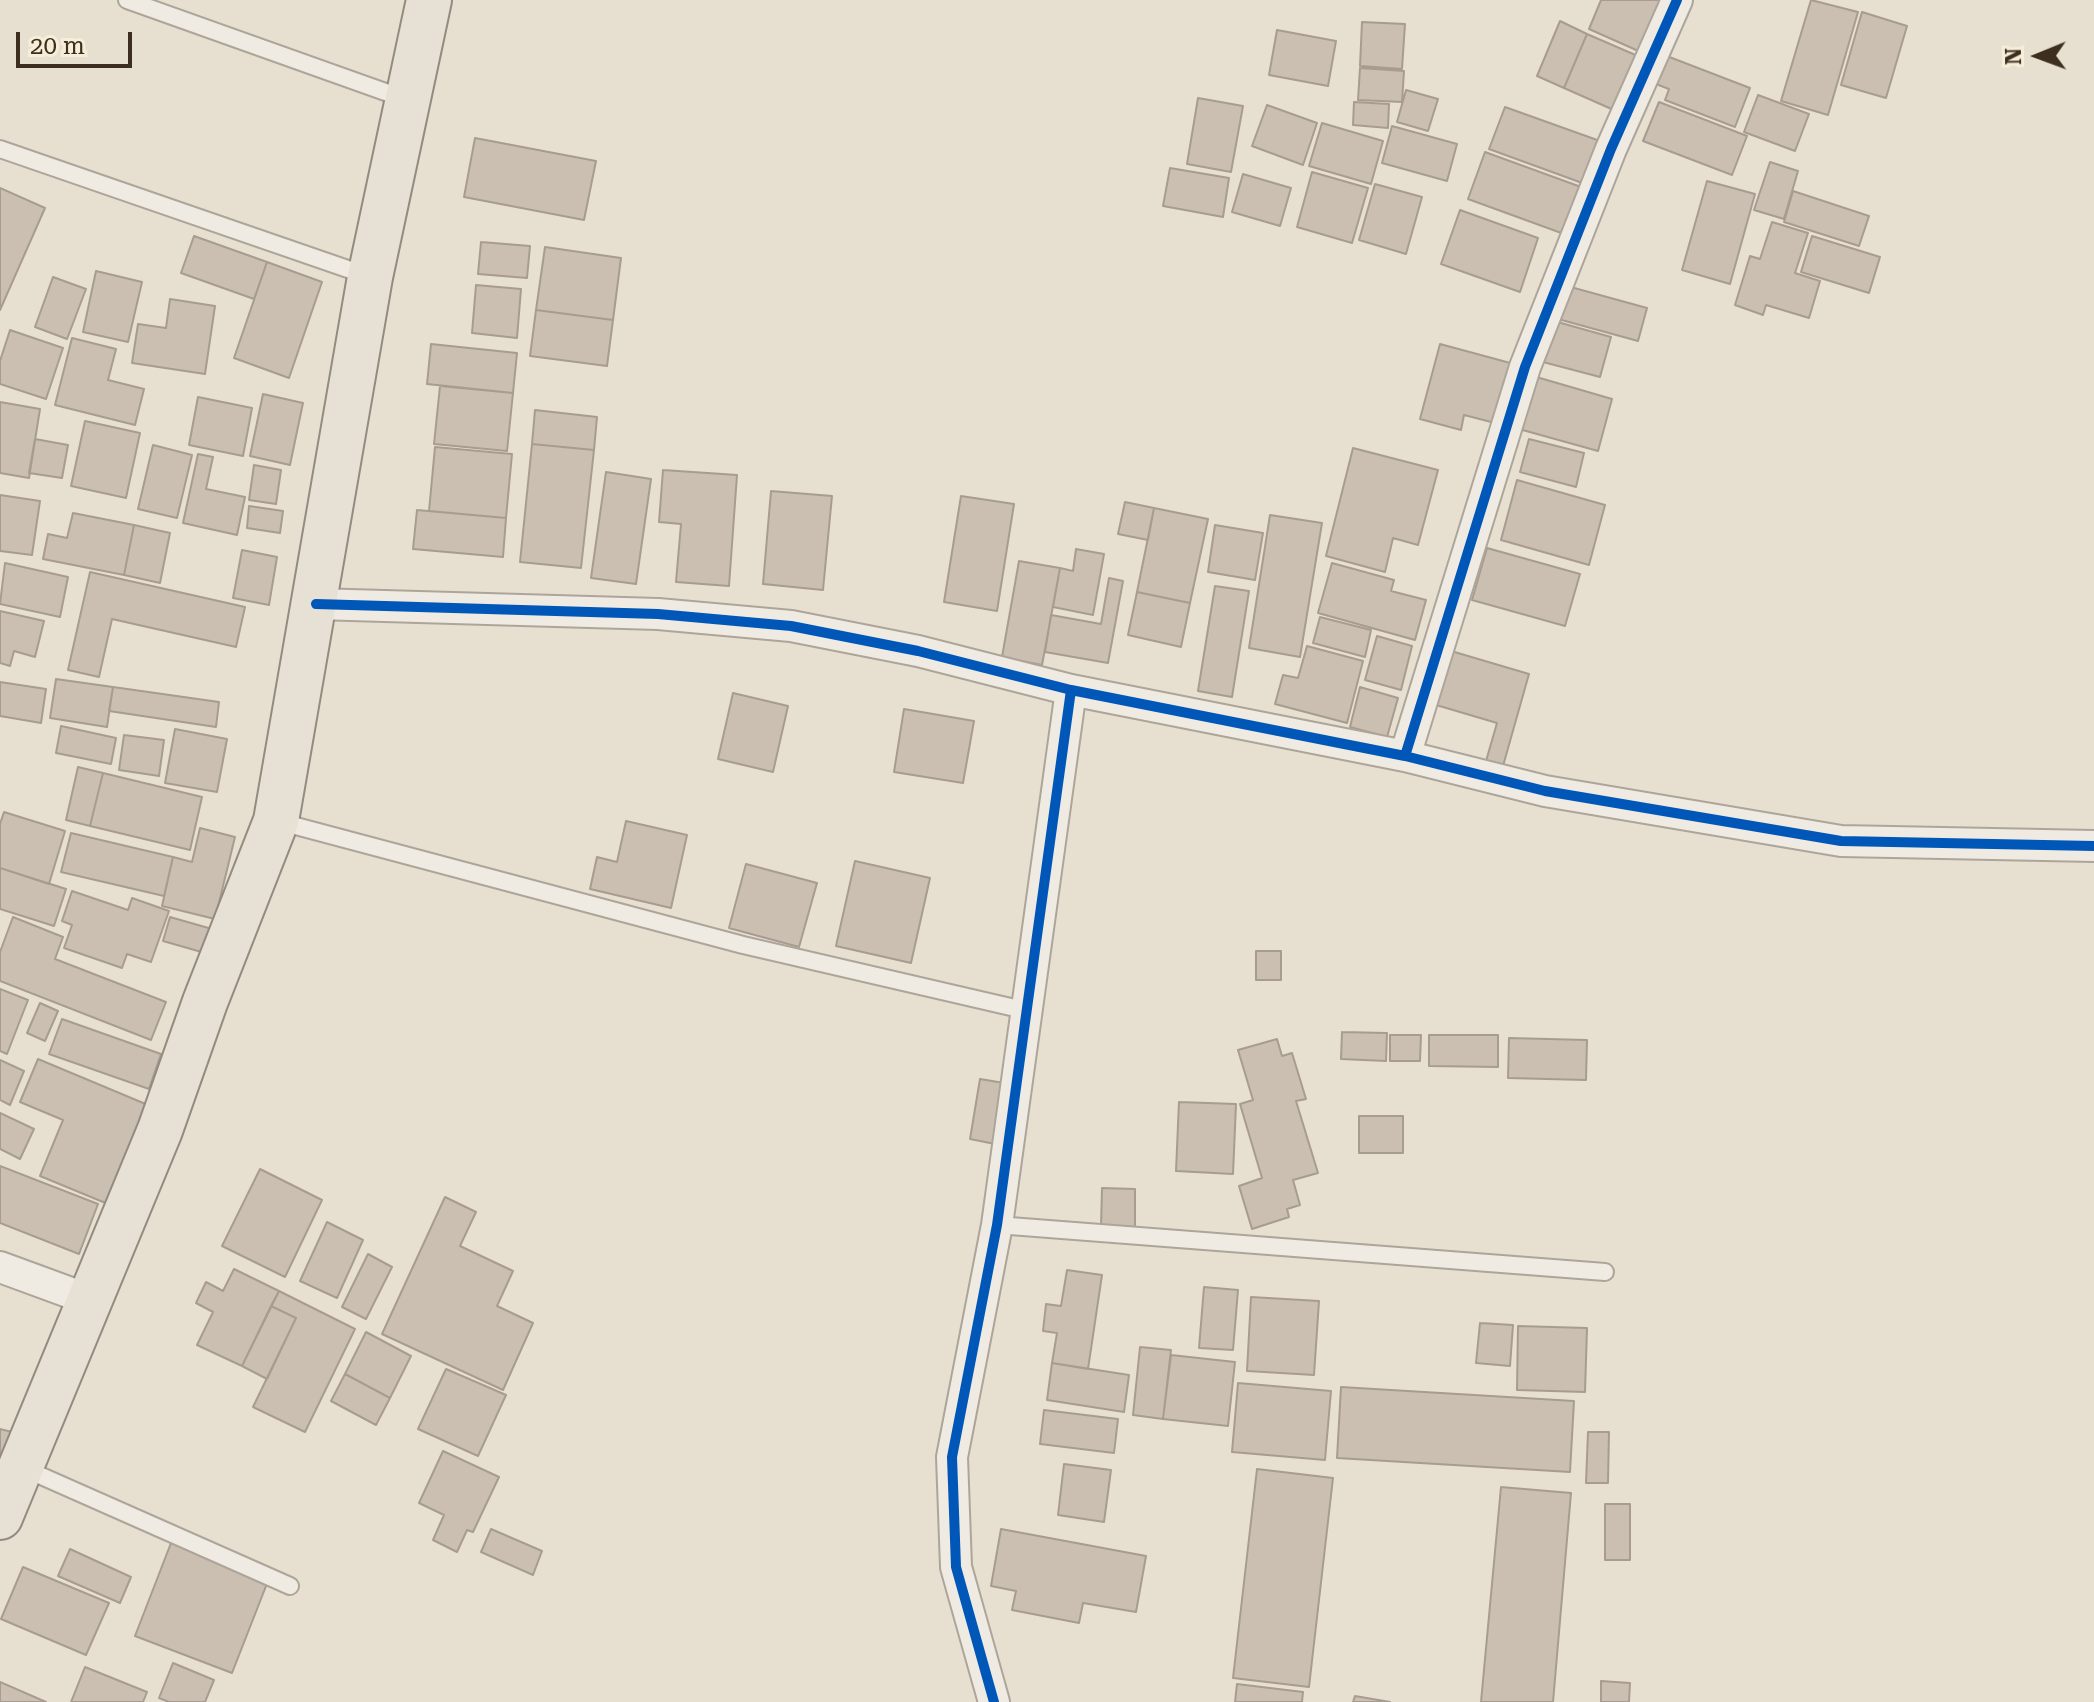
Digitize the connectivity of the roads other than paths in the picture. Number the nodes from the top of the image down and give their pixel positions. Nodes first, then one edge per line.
1 (127, 0) edge
2 (429, 0) edge
3 (1677, 0) edge
4 (405, 99) junction
5 (0, 149) edge
6 (370, 277) junction
7 (316, 604) junction
8 (1071, 690) junction
9 (1405, 756) junction
10 (276, 821) junction
11 (2094, 846) edge
12 (1028, 1011) junction
13 (997, 1225) junction
14 (0, 1267) edge
15 (1605, 1272) dead end
16 (90, 1300) junction
17 (20, 1466) junction
18 (0, 1517) edge
19 (290, 1586) dead end
20 (994, 1702) edge

1 - 4 lane
2 - 4 main road
3 - 9 street
4 - 6 main road
5 - 6 lane
6 - 7 main road
7 - 8 street
7 - 10 main road
8 - 9 street
8 - 12 street
9 - 11 street
10 - 12 lane
10 - 16 main road
12 - 13 street
13 - 15 lane
13 - 20 street
14 - 16 street
16 - 17 main road
17 - 18 main road
17 - 19 lane

